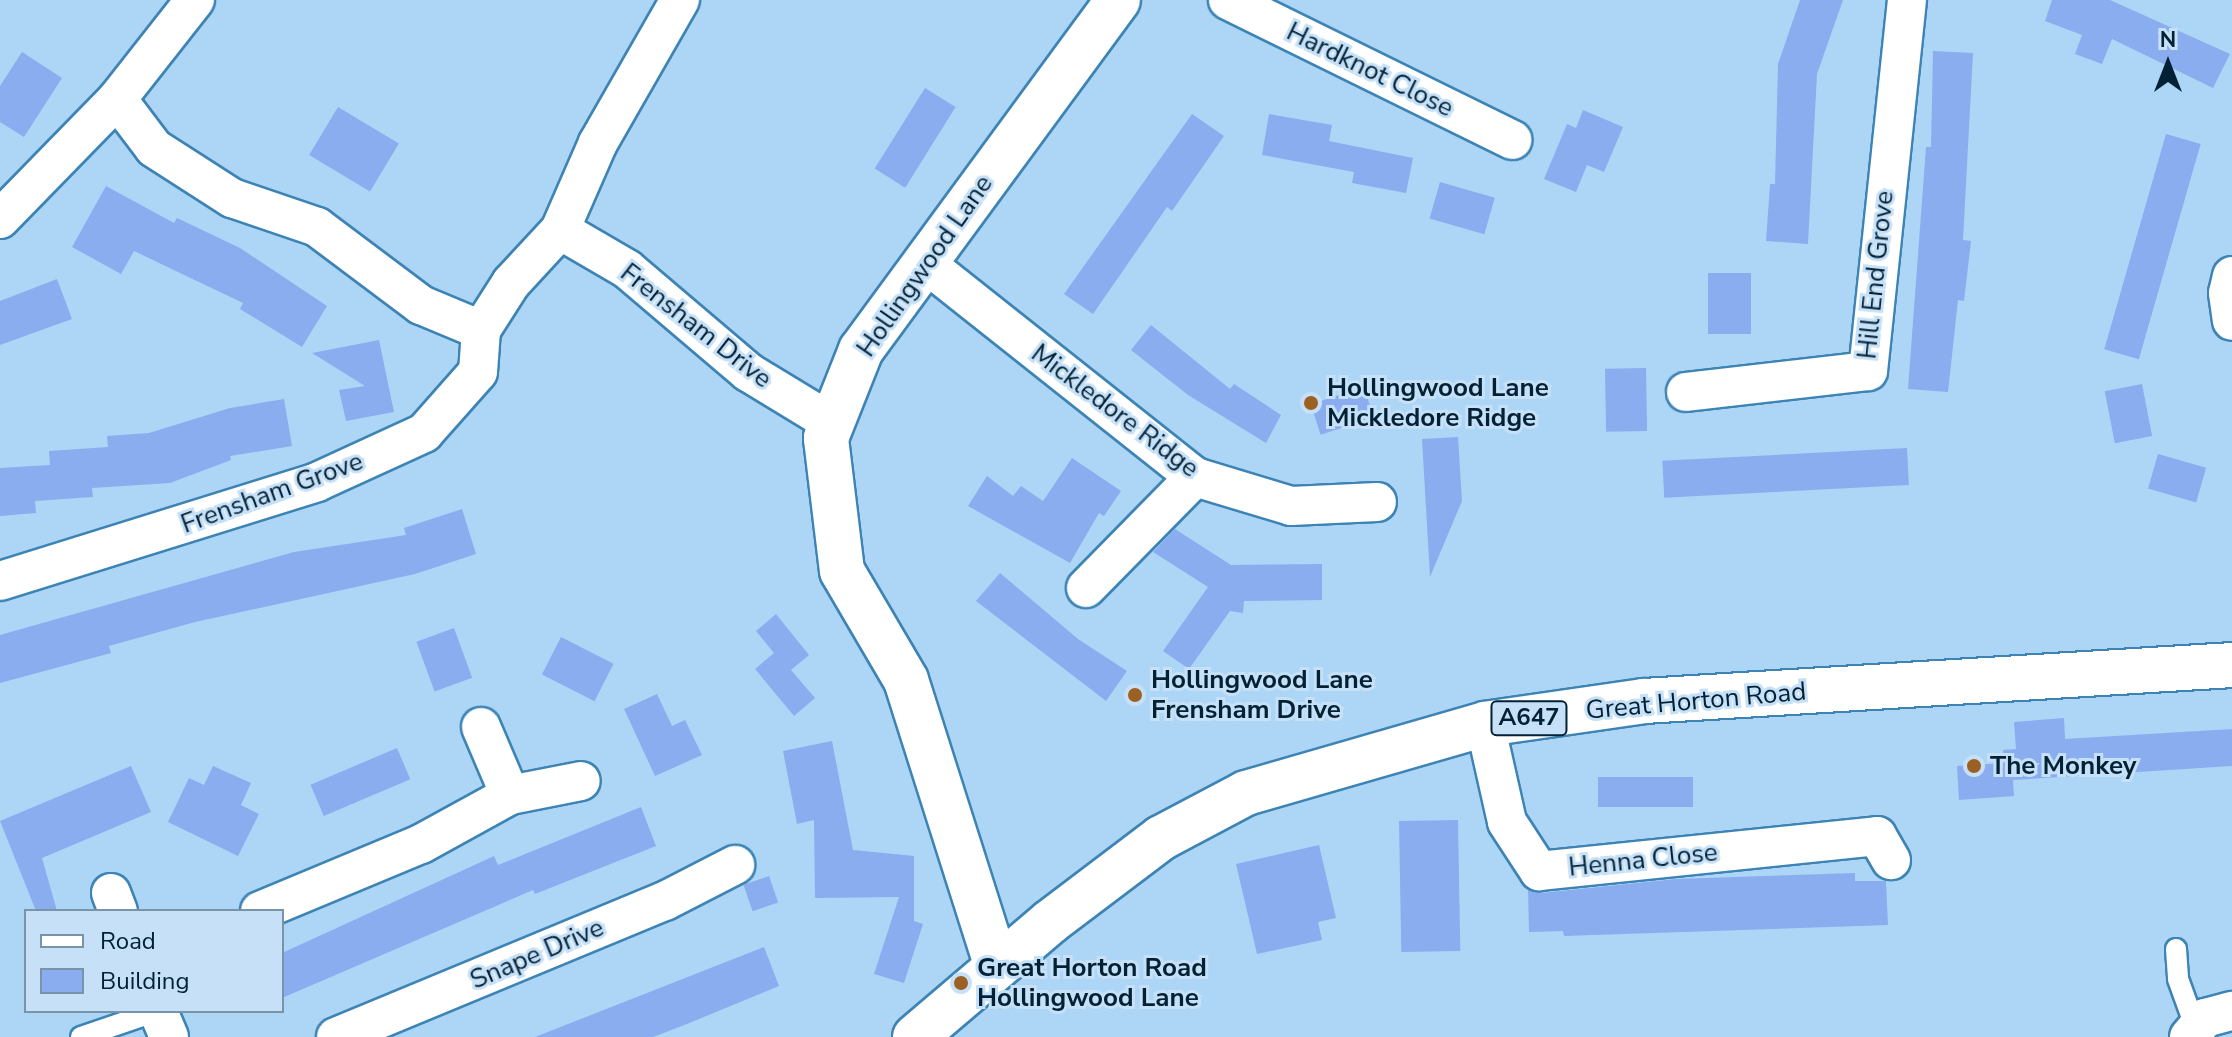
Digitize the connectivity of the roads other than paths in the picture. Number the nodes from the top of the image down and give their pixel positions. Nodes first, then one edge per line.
1 (195, 0) edge
2 (680, 0) edge
3 (1118, 0) edge
4 (1228, 0) edge
5 (1907, 0) edge
6 (117, 99) junction
7 (1512, 140) dead end
8 (0, 219) edge
9 (560, 230) junction
10 (925, 263) junction
11 (2232, 276) edge
12 (2232, 321) edge
13 (481, 330) junction
14 (1686, 392) dead end
15 (832, 423) junction
16 (1195, 477) junction
17 (1377, 502) dead end
18 (0, 581) edge
19 (1086, 588) dead end
20 (2232, 665) edge
21 (1485, 724) junction
22 (481, 727) dead end
23 (581, 781) dead end
24 (510, 795) junction
25 (1891, 860) dead end
26 (735, 865) dead end
27 (265, 909) edge
28 (2176, 949) dead end
29 (997, 967) junction
30 (2232, 1011) edge
31 (151, 1013) edge
32 (158, 1013) edge
33 (2192, 1032) edge
34 (81, 1037) edge
35 (169, 1037) edge
36 (336, 1037) edge
37 (915, 1037) edge

1 - 6 street
2 - 9 street
3 - 10 main road, Hollingwood Lane
4 - 7 street, Hardknot Close
5 - 14 street, Hill End Grove
6 - 8 street
6 - 13 street
9 - 13 street, Frensham Grove
9 - 15 street, Frensham Drive
10 - 15 main road, Hollingwood Lane
10 - 16 street, Mickledore Ridge
11 - 12 street
13 - 18 street, Frensham Grove
15 - 29 main road, Hollingwood Lane
16 - 17 street, Mickledore Ridge
16 - 19 street
20 - 21 main road, Great Horton Road / A647
21 - 25 street, Henna Close
21 - 29 main road, Great Horton Road / A647
22 - 24 street
23 - 24 street
24 - 27 street
26 - 36 street, Snape Drive
28 - 33 lane
29 - 37 main road, Great Horton Road / A647
30 - 33 street
31 - 34 lane
32 - 35 street

